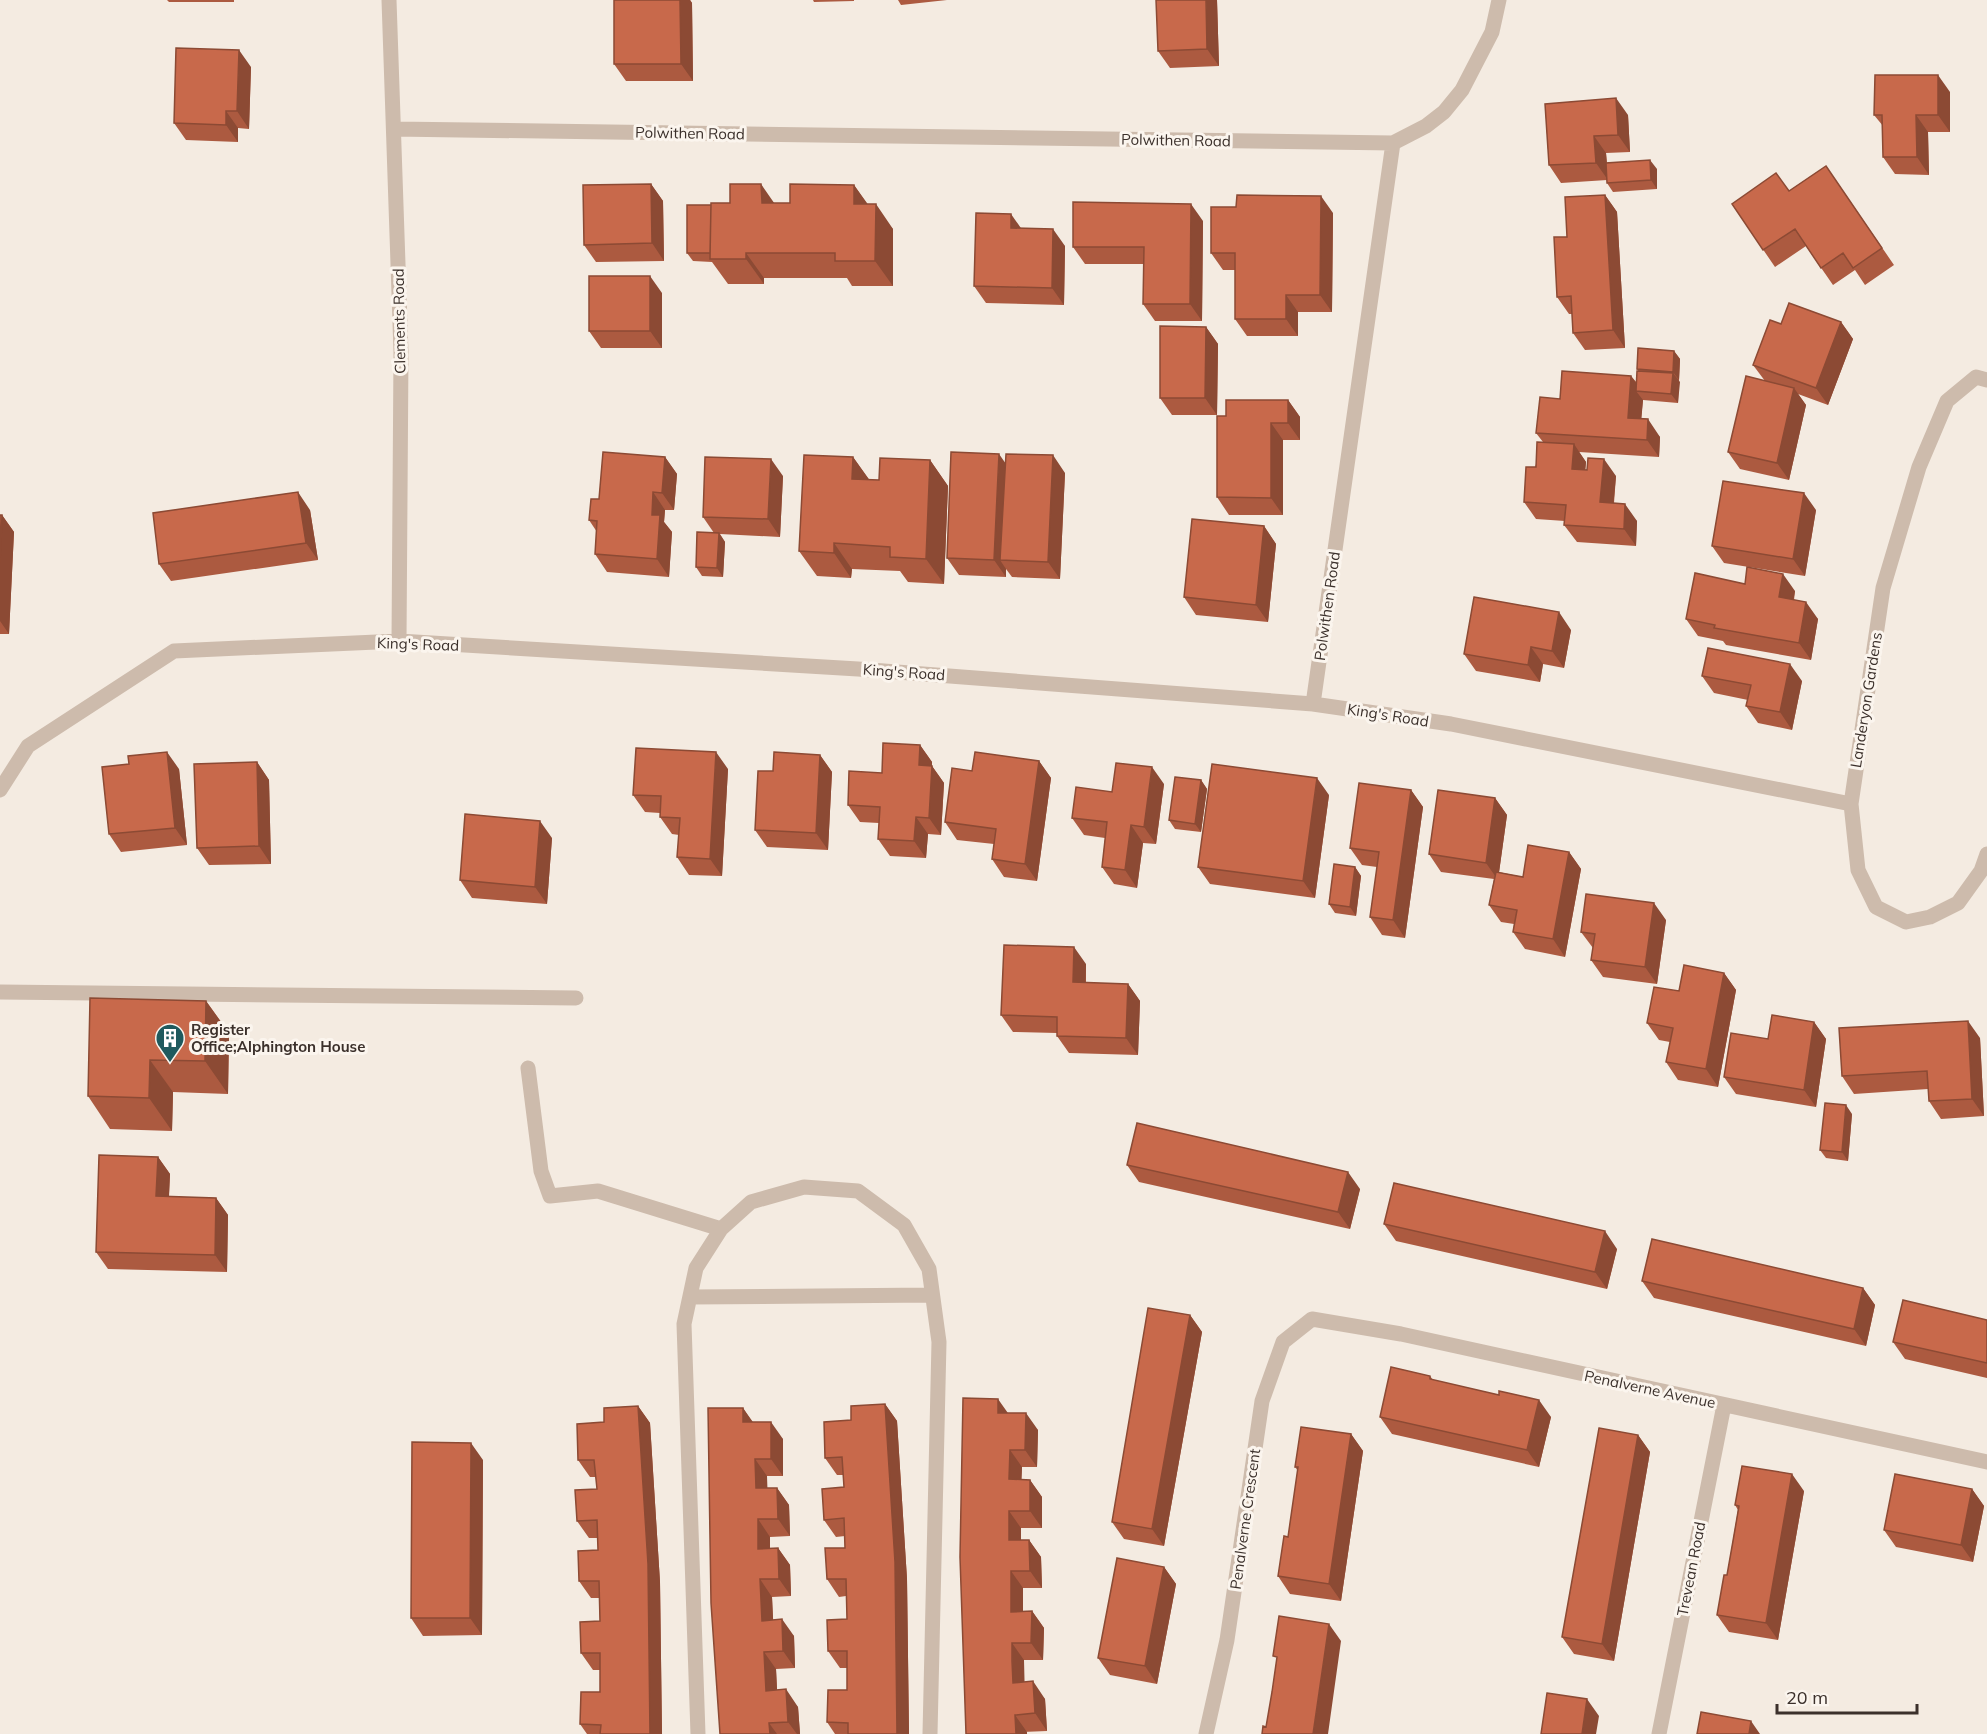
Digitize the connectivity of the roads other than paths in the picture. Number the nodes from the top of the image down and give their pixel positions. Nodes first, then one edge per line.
1 (388, 0) edge
2 (1499, 0) edge
3 (393, 129) junction
4 (1393, 143) junction
5 (1987, 380) edge
6 (399, 642) junction
7 (1313, 704) junction
8 (0, 790) edge
9 (1851, 804) junction
10 (1987, 854) edge
11 (0, 992) edge
12 (576, 998) dead end
13 (528, 1068) dead end
14 (721, 1229) junction
15 (932, 1295) junction
16 (690, 1297) junction
17 (1312, 1319) joint
18 (1724, 1405) junction
19 (1987, 1462) edge
20 (698, 1734) edge
21 (930, 1734) edge
22 (1206, 1734) edge
23 (1659, 1734) edge

1 - 3 street, Clements Road
2 - 4 street
3 - 4 street, Polwithen Road
3 - 6 street, Clements Road
4 - 7 street, Polwithen Road
5 - 9 street, Landeryon Gardens
6 - 7 street, King's Road
6 - 8 street, King's Road
7 - 9 street, King's Road
9 - 10 street, Landeryon Gardens
11 - 12 street
13 - 14 street
14 - 15 street
14 - 16 street
15 - 16 street
15 - 21 street
16 - 20 street
17 - 18 street, Penalverne Avenue
17 - 22 street, Penalverne Crescent
18 - 19 street, Penalverne Avenue
18 - 23 street, Trevean Road

